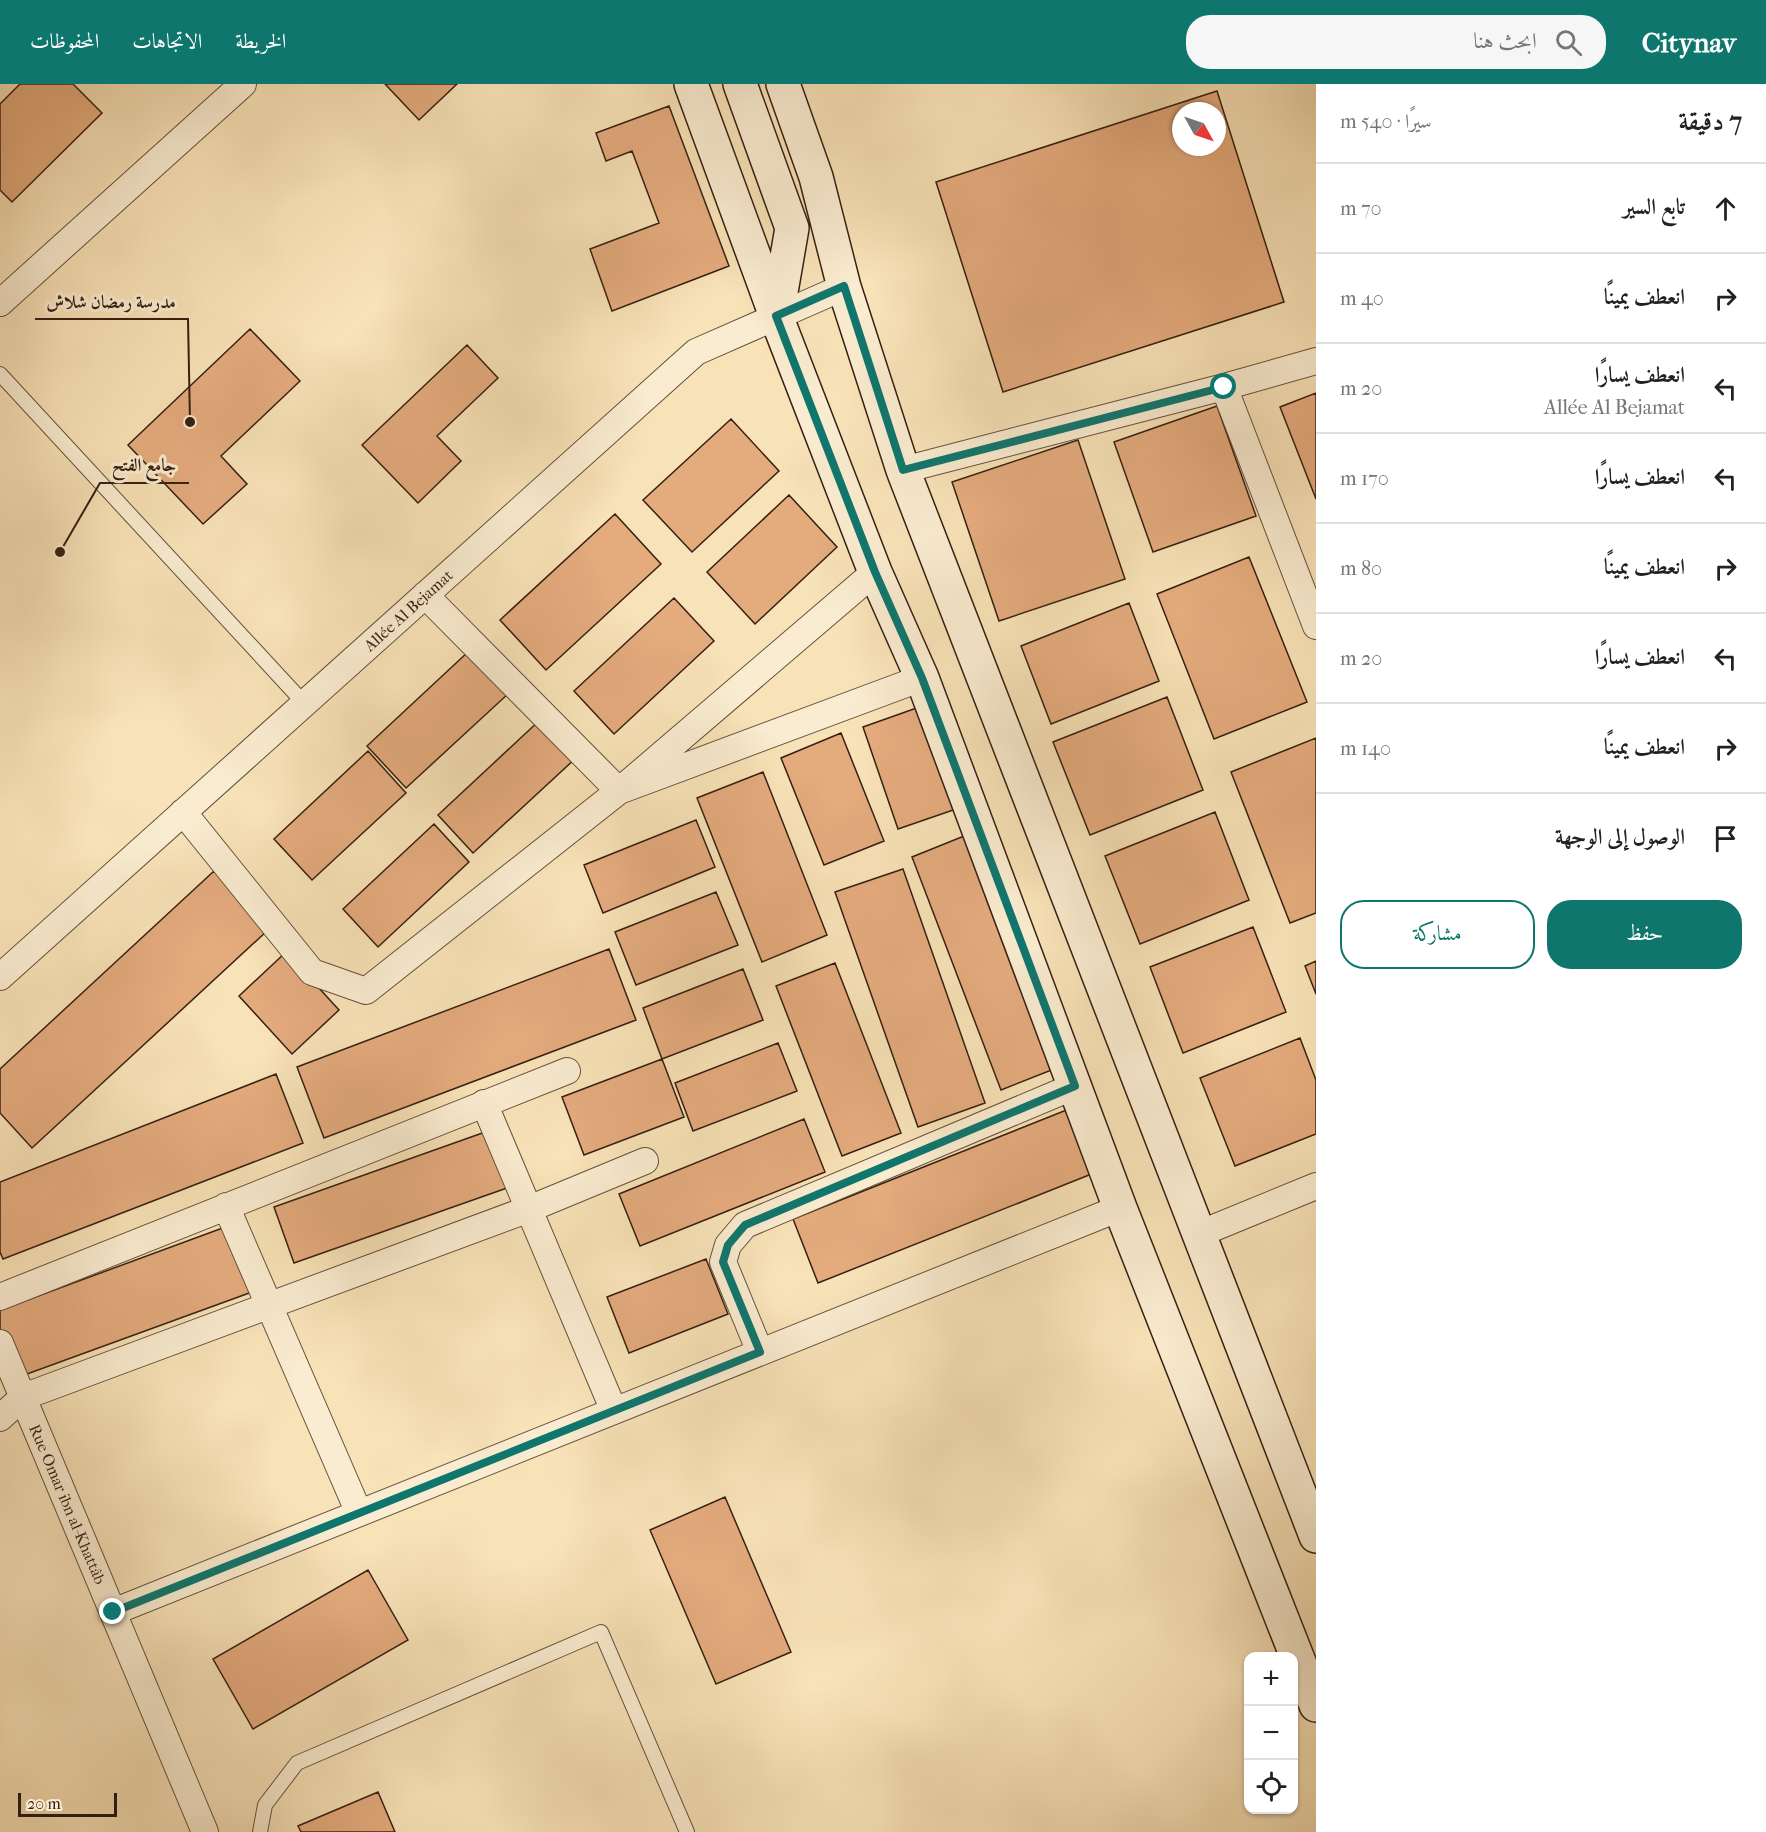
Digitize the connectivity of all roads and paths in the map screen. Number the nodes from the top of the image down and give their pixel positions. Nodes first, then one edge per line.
1 (243, 84) edge
2 (691, 84) edge
3 (740, 84) edge
4 (783, 84) edge
5 (844, 286) junction
6 (0, 303) edge
7 (776, 316) junction
8 (1316, 361) edge
9 (0, 374) edge
10 (1224, 387) junction
11 (903, 470) junction
12 (875, 572) junction
13 (425, 595) junction
14 (1316, 626) edge
15 (922, 678) junction
16 (304, 704) junction
17 (619, 791) junction
18 (183, 812) junction
19 (0, 976) edge
20 (567, 1071) dead end
21 (1075, 1086) junction
22 (484, 1104) junction
23 (645, 1161) dead end
24 (1316, 1186) edge
25 (226, 1206) junction
26 (1120, 1208) junction
27 (529, 1209) junction
28 (1199, 1234) junction
29 (0, 1297) edge
30 (269, 1306) junction
31 (0, 1343) edge
32 (760, 1352) junction
33 (23, 1397) junction
34 (615, 1411) junction
35 (0, 1418) edge
36 (359, 1514) junction
37 (1316, 1536) edge
38 (113, 1612) junction
39 (1316, 1705) edge
40 (205, 1832) edge
41 (260, 1832) edge
42 (687, 1832) edge

1 - 6 street
2 - 7 main road
3 - 7 main road
4 - 5 main road
5 - 7 street, Allée Al Bejamat
5 - 11 main road
7 - 12 main road
7 - 13 street, Allée Al Bejamat
8 - 10 street
9 - 16 lane
10 - 11 street
10 - 14 street
11 - 28 main road
12 - 15 main road
12 - 17 street
13 - 16 street, Allée Al Bejamat
13 - 17 street
15 - 17 street
15 - 21 main road
16 - 18 street, Allée Al Bejamat
17 - 18 street
18 - 19 street, Allée Al Bejamat
20 - 22 street
21 - 26 main road
21 - 32 street
22 - 25 street
22 - 27 street
23 - 27 street
24 - 28 street
25 - 29 street
25 - 30 street
26 - 32 street
26 - 39 main road
27 - 30 street
27 - 34 street
28 - 37 main road
30 - 33 street
30 - 36 street
31 - 33 street, Rue Omar ibn al-Khattâb
32 - 34 street
33 - 35 street
33 - 38 street, Rue Omar ibn al-Khattâb
34 - 36 street
36 - 38 street
38 - 40 street, Rue Omar ibn al-Khattâb
41 - 42 lane

